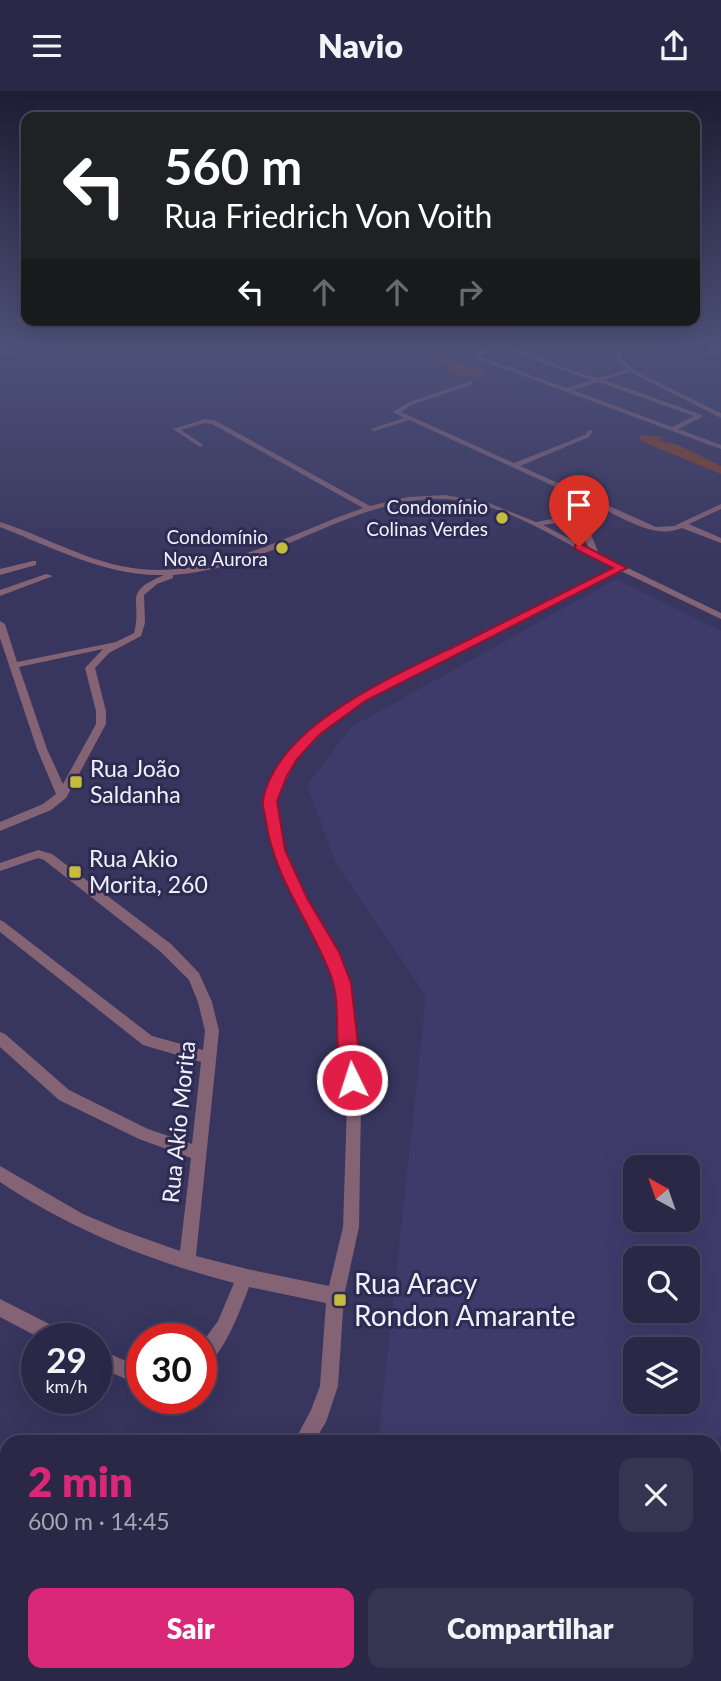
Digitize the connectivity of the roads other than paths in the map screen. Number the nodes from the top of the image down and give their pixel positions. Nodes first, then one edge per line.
1 (407, 419) joint
2 (651, 419) edge
3 (694, 419) edge
4 (676, 428) junction
5 (374, 429) dead end
6 (591, 431) dead end
7 (200, 445) dead end
8 (721, 447) edge
9 (513, 466) junction
10 (594, 504) junction
11 (721, 506) edge
12 (367, 507) junction
13 (603, 508) junction
14 (569, 521) junction
15 (534, 524) junction
16 (683, 525) junction
17 (2, 526) edge
18 (721, 541) edge
19 (595, 555) junction
20 (33, 563) dead end
21 (621, 568) junction
22 (0, 572) edge
23 (181, 572) junction
24 (49, 576) dead end
25 (0, 593) edge
26 (721, 617) edge
27 (0, 624) edge
28 (130, 640) junction
29 (16, 665) junction
30 (62, 795) junction
31 (0, 827) edge
32 (0, 867) edge
33 (0, 925) edge
34 (0, 1038) edge
35 (208, 1058) junction
36 (198, 1153) junction
37 (0, 1173) edge
38 (187, 1262) junction
39 (244, 1279) junction
40 (335, 1296) junction
41 (0, 1308) edge
42 (30, 1323) edge
43 (217, 1338) edge
44 (308, 1435) edge

1 - 5 street
1 - 9 street
2 - 4 street
3 - 4 street
4 - 8 street
6 - 9 street
7 - 12 street
9 - 10 street
10 - 13 street
10 - 14 street
11 - 16 street
12 - 15 street
12 - 23 street
13 - 14 street
13 - 16 street
14 - 15 street
14 - 19 street
15 - 19 street
16 - 18 street
17 - 23 street
19 - 21 street
20 - 22 street
21 - 26 street
21 - 40 street
23 - 28 street
24 - 25 street
27 - 29 street
28 - 29 street
28 - 30 street
29 - 30 street
30 - 31 street
32 - 35 street, Rua Akio Morita
33 - 35 street
34 - 36 street
35 - 36 street, Rua Akio Morita
36 - 38 street, Rua Akio Morita
37 - 38 street
38 - 39 street
39 - 40 street
39 - 43 street
40 - 44 street
41 - 42 street

